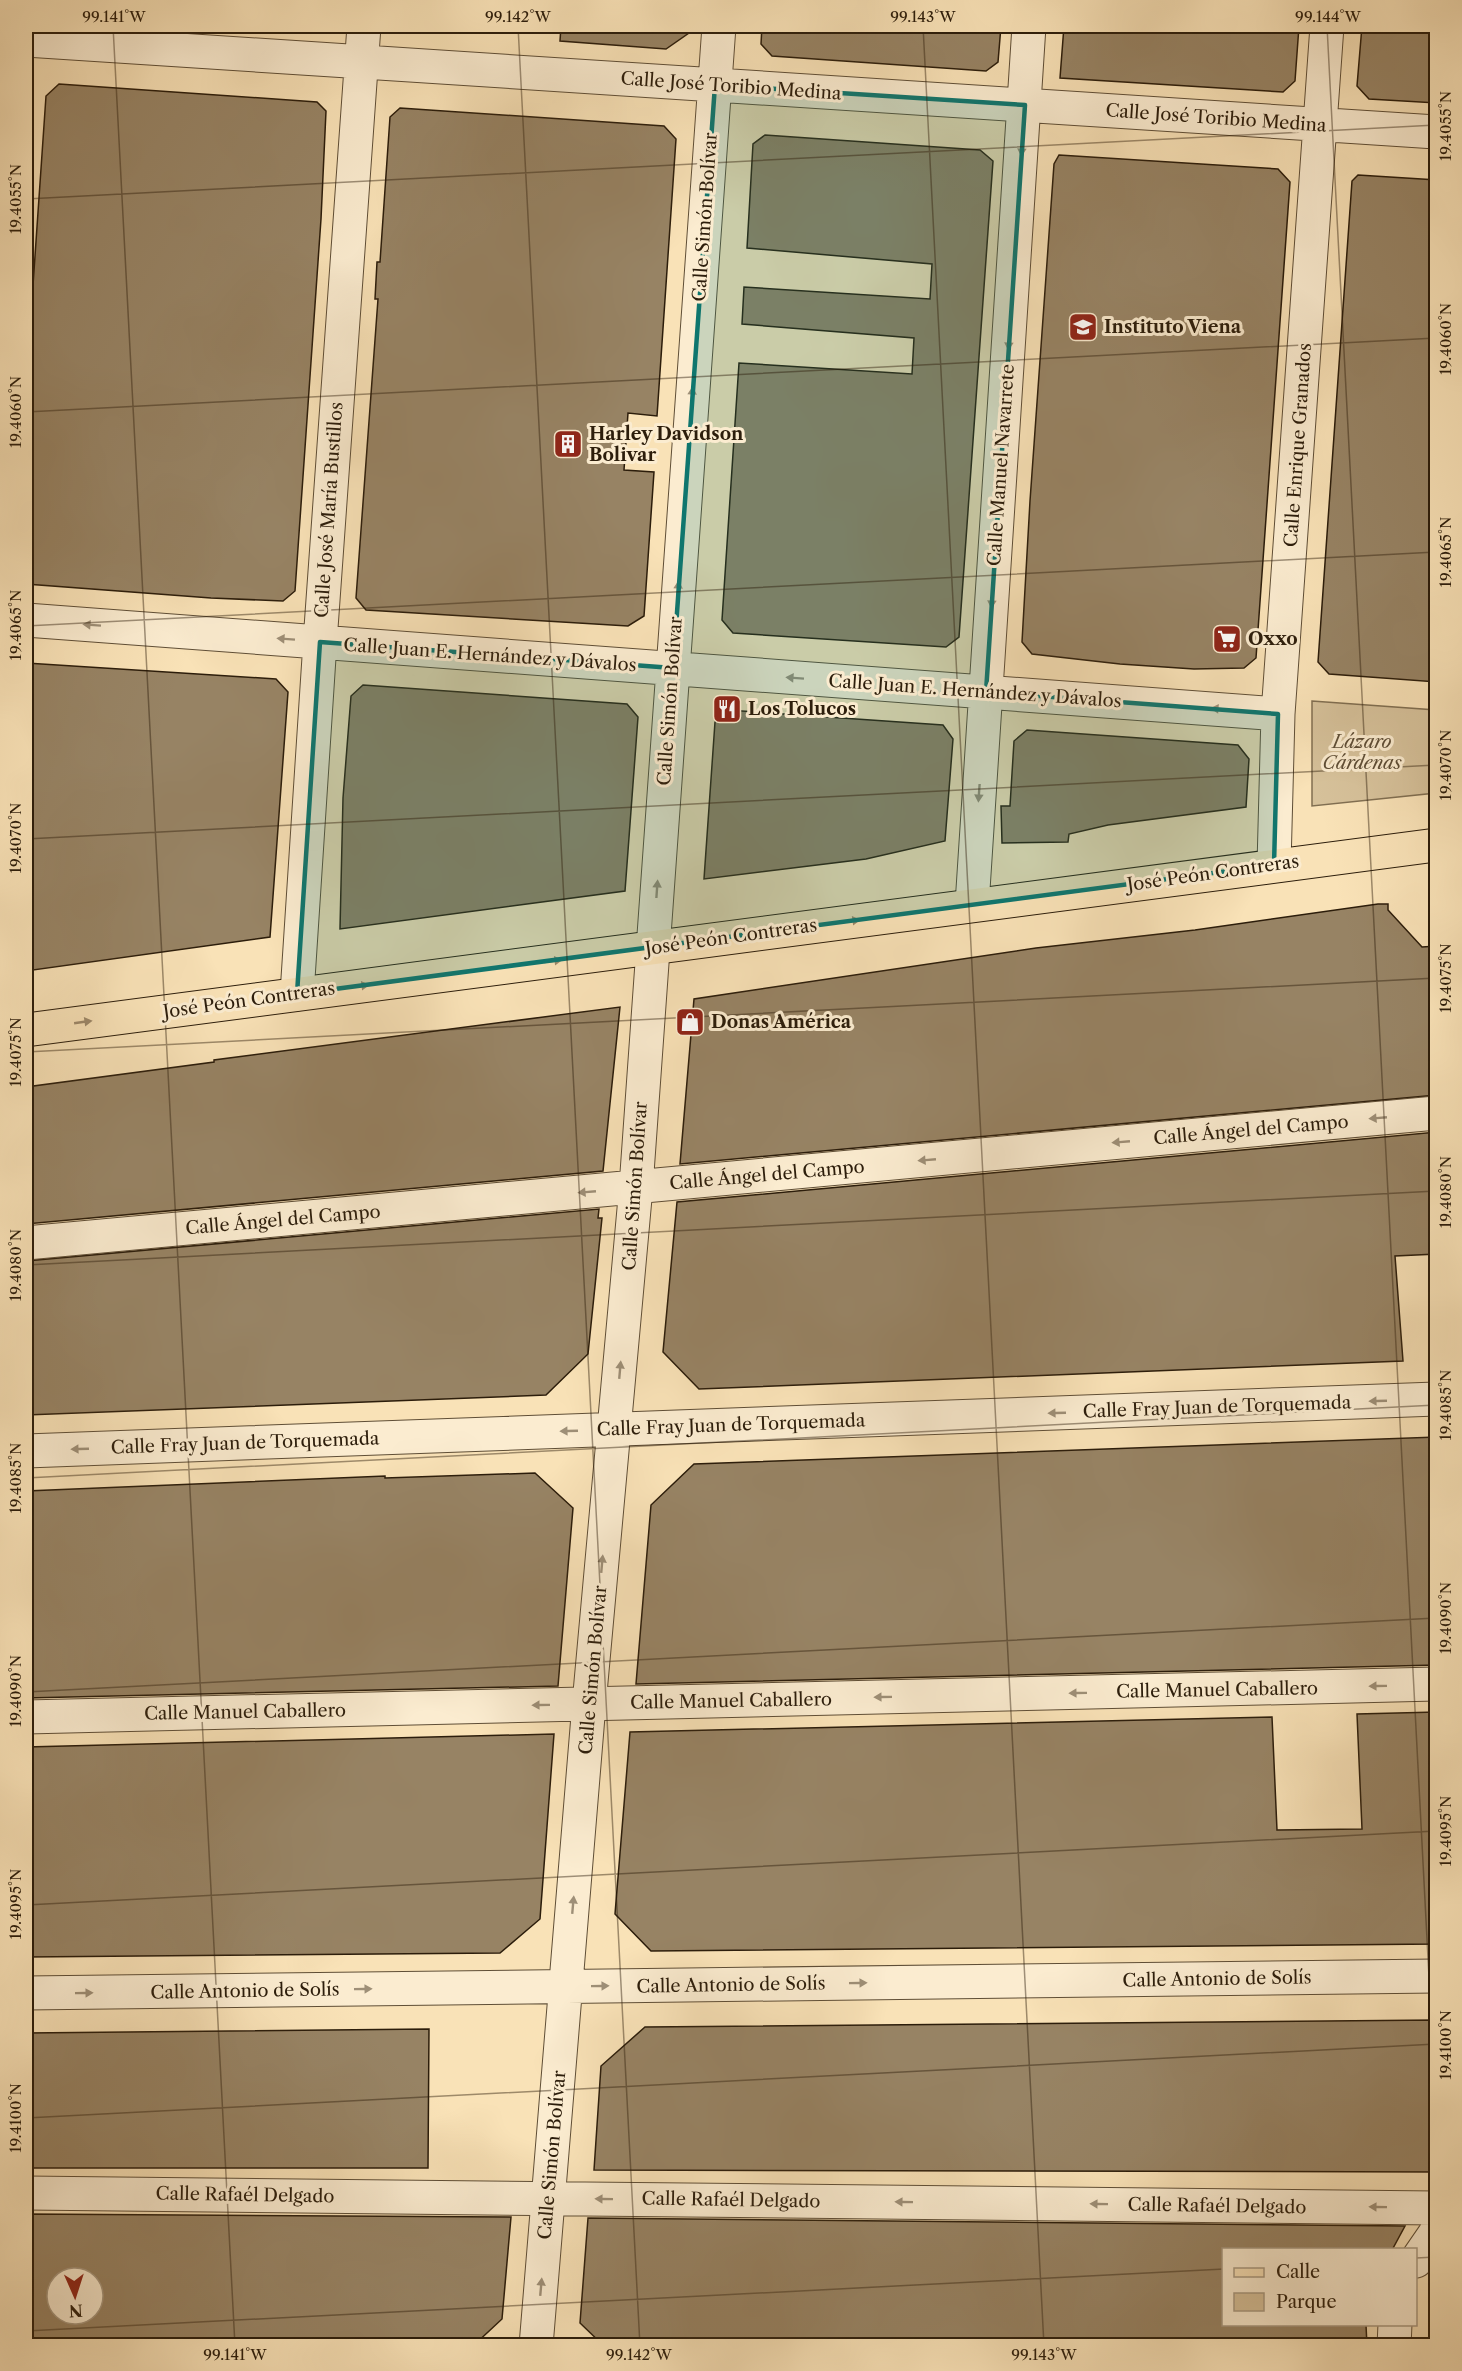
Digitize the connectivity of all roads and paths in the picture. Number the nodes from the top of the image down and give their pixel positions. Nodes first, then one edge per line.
1 (364, 26) edge
2 (719, 26) edge
3 (1029, 26) edge
4 (1328, 26) edge
5 (26, 40) edge
6 (362, 62) junction
7 (715, 86) junction
8 (1025, 105) junction
9 (1321, 125) junction
10 (1437, 132) edge
11 (26, 620) edge
12 (320, 642) junction
13 (673, 669) junction
14 (986, 692) junction
15 (1278, 714) junction
16 (1437, 844) edge
17 (1274, 865) junction
18 (972, 905) junction
19 (652, 948) junction
20 (297, 994) junction
21 (26, 1030) edge
22 (1437, 1113) edge
23 (636, 1187) junction
24 (26, 1244) edge
25 (1437, 1399) edge
26 (615, 1429) junction
27 (26, 1451) edge
28 (1437, 1684) edge
29 (589, 1704) junction
30 (26, 1718) edge
31 (1437, 1976) edge
32 (566, 1987) junction
33 (26, 1993) edge
34 (26, 2193) edge
35 (549, 2199) junction
36 (1437, 2208) edge
37 (1437, 2232) edge
38 (1417, 2260) edge
39 (1395, 2326) edge
40 (536, 2346) edge
41 (1394, 2346) edge

1 - 6 street, Calle José María Bustillos
2 - 7 street, Calle Simón Bolívar
3 - 8 street, Calle Manuel Navarrete
4 - 9 street, Calle Enrique Granados
5 - 6 street, Calle José Toribio Medina
6 - 7 street, Calle José Toribio Medina
6 - 12 street, Calle José María Bustillos
7 - 8 street, Calle José Toribio Medina
13 -> 7 street, Calle Simón Bolívar
8 - 9 street, Calle José Toribio Medina
8 -> 14 street, Calle Manuel Navarrete
9 - 10 street, Calle José Toribio Medina
9 - 15 street, Calle Enrique Granados
12 -> 11 street, Calle Juan E. Hernández y Dávalos
12 - 13 street, Calle Juan E. Hernández y Dávalos
12 - 20 street, Calle José María Bustillos
14 -> 13 street, Calle Juan E. Hernández y Dávalos
19 -> 13 street, Calle Simón Bolívar
15 -> 14 street, Calle Juan E. Hernández y Dávalos
14 -> 18 street, Calle Manuel Navarrete
15 - 17 street, Calle Enrique Granados
16 - 17 main road, José Peón Contreras
17 - 18 main road, José Peón Contreras
19 -> 18 main road, José Peón Contreras
20 -> 19 main road, José Peón Contreras
19 - 23 street, Calle Simón Bolívar
21 -> 20 main road, José Peón Contreras
22 -> 23 street, Calle Ángel del Campo
23 -> 24 street, Calle Ángel del Campo
26 -> 23 street, Calle Simón Bolívar
25 -> 26 street, Calle Fray Juan de Torquemada
26 -> 27 street, Calle Fray Juan de Torquemada
29 -> 26 street, Calle Simón Bolívar
28 -> 29 street, Calle Manuel Caballero
29 -> 30 street, Calle Manuel Caballero
32 -> 29 street, Calle Simón Bolívar
32 -> 31 street, Calle Antonio de Solís
33 -> 32 street, Calle Antonio de Solís
32 - 35 street, Calle Simón Bolívar
34 - 35 street, Calle Rafaél Delgado
36 -> 35 street, Calle Rafaél Delgado
40 -> 35 street, Calle Simón Bolívar
37 - 38 street
39 - 41 street

